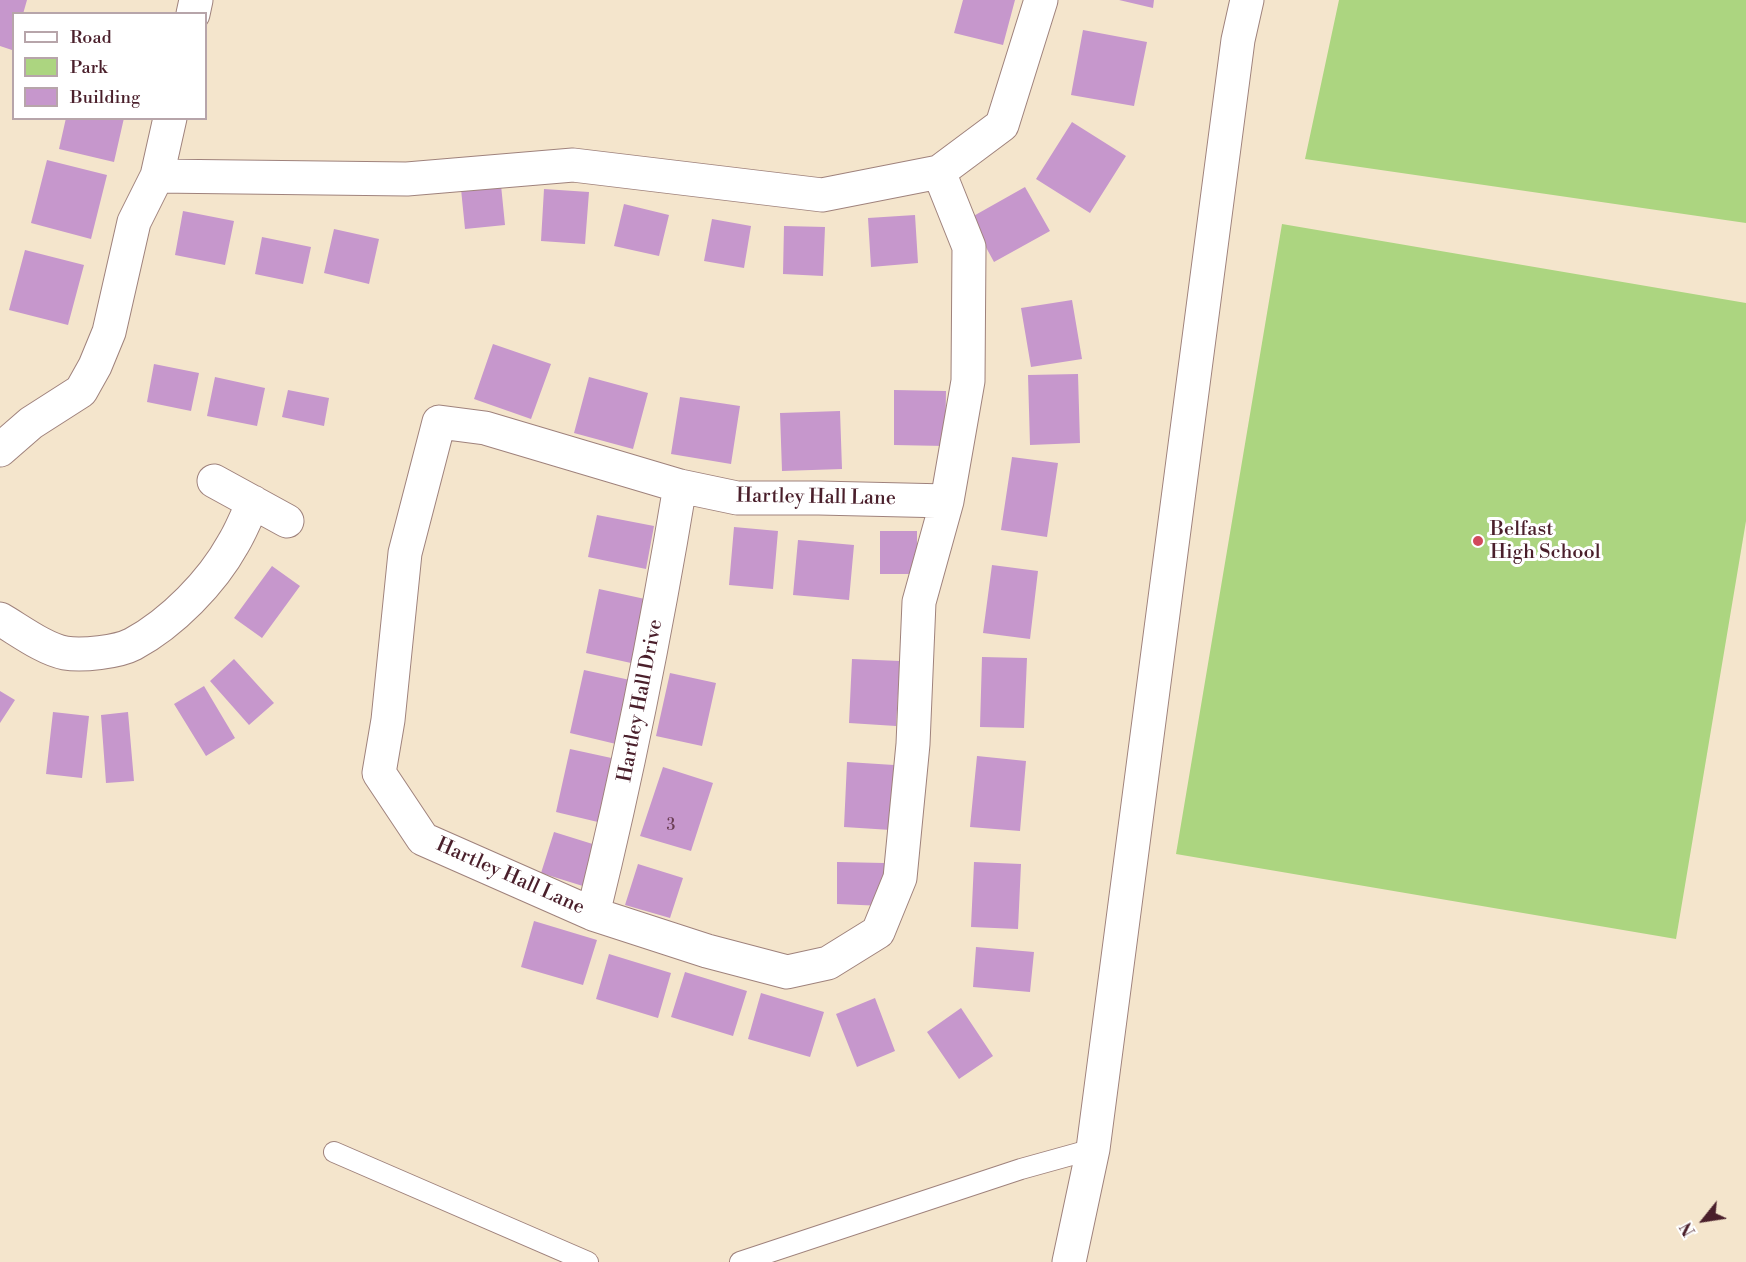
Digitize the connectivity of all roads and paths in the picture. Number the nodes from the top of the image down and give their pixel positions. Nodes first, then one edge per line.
1 (1041, 0) edge
2 (1246, 0) edge
3 (170, 120) edge
4 (939, 172) junction
5 (157, 176) junction
6 (0, 450) edge
7 (214, 481) dead end
8 (680, 486) junction
9 (947, 501) junction
10 (253, 502) junction
11 (287, 521) dead end
12 (0, 619) edge
13 (593, 914) junction
14 (1093, 1149) junction
15 (334, 1152) dead end
16 (588, 1262) edge
17 (740, 1262) edge
18 (1070, 1262) edge

1 - 4 street
2 - 14 street
3 - 5 street
4 - 5 street
4 - 9 street, Hartley Hall Lane
5 - 6 street
7 - 10 street
8 - 9 street, Hartley Hall Lane
8 - 13 street, Hartley Hall Drive
8 - 13 street, Hartley Hall Lane
9 - 13 street, Hartley Hall Lane
10 - 11 street
10 - 12 street
14 - 17 lane
14 - 18 street
15 - 16 lane

